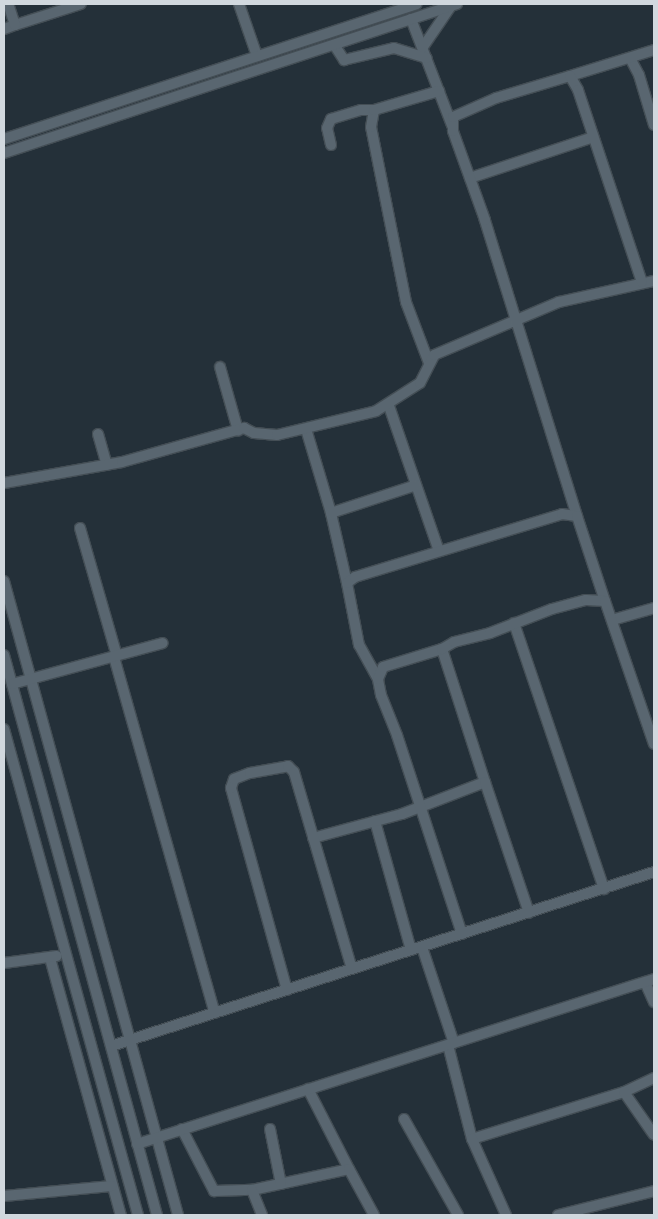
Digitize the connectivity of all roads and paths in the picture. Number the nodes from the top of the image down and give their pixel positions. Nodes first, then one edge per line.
1 (8, 4) edge
2 (81, 4) edge
3 (239, 4) edge
4 (416, 4) edge
5 (454, 5) edge
6 (411, 19) junction
7 (15, 25) junction
8 (4, 29) edge
9 (335, 46) junction
10 (423, 47) junction
11 (654, 50) edge
12 (257, 56) junction
13 (427, 58) junction
14 (630, 58) junction
15 (570, 76) junction
16 (439, 91) junction
17 (374, 110) junction
18 (654, 125) edge
19 (453, 126) junction
20 (593, 137) junction
21 (4, 139) edge
22 (331, 145) dead end
23 (4, 153) edge
24 (470, 178) junction
25 (654, 281) edge
26 (642, 282) junction
27 (517, 320) junction
28 (429, 363) junction
29 (220, 367) dead end
30 (389, 406) junction
31 (306, 429) junction
32 (238, 430) junction
33 (98, 434) dead end
34 (107, 465) junction
35 (4, 483) edge
36 (416, 485) junction
37 (331, 513) junction
38 (577, 516) junction
39 (80, 528) dead end
40 (439, 551) junction
41 (4, 581) edge
42 (347, 583) junction
43 (606, 601) junction
44 (654, 608) edge
45 (612, 620) junction
46 (514, 623) junction
47 (163, 643) dead end
48 (442, 649) junction
49 (4, 655) edge
50 (116, 656) junction
51 (31, 678) junction
52 (378, 679) junction
53 (12, 684) junction
54 (4, 729) edge
55 (654, 744) edge
56 (485, 782) junction
57 (420, 806) junction
58 (375, 821) junction
59 (313, 838) junction
60 (654, 872) edge
61 (604, 889) junction
62 (529, 913) junction
63 (462, 934) junction
64 (422, 947) junction
65 (411, 950) junction
66 (64, 954) junction
67 (50, 958) junction
68 (4, 963) edge
69 (352, 969) junction
70 (649, 980) edge
71 (287, 990) junction
72 (654, 1002) edge
73 (215, 1013) junction
74 (132, 1040) junction
75 (451, 1044) junction
76 (111, 1046) junction
77 (654, 1078) edge
78 (308, 1089) junction
79 (624, 1092) junction
80 (404, 1118) dead end
81 (182, 1129) junction
82 (270, 1129) dead end
83 (654, 1135) edge
84 (156, 1138) junction
85 (472, 1139) junction
86 (136, 1144) junction
87 (349, 1169) junction
88 (281, 1184) junction
89 (112, 1186) junction
90 (252, 1190) junction
91 (654, 1191) edge
92 (4, 1196) edge
93 (591, 1211) edge
94 (121, 1215) edge
95 (138, 1215) edge
96 (157, 1215) edge
97 (178, 1215) edge
98 (262, 1215) edge
99 (374, 1215) edge
100 (458, 1215) edge
101 (506, 1215) edge
102 (558, 1215) edge

1 - 7 street
2 - 7 street
3 - 12 street
4 - 12 street
5 - 6 street
5 - 10 street
6 - 9 street
6 - 10 street
7 - 8 street
9 - 13 street
9 - 23 street
10 - 13 street
11 - 14 street
12 - 21 street
13 - 16 street
14 - 15 street
14 - 18 street
15 - 19 street
15 - 20 street
16 - 17 street
16 - 19 street
17 - 22 street
17 - 28 street
19 - 24 street
20 - 24 street
20 - 26 street
24 - 27 street
25 - 26 street
26 - 27 street
27 - 28 street
27 - 38 street
28 - 30 street
29 - 32 street
30 - 31 street
30 - 36 street
31 - 32 street
31 - 37 street
32 - 34 street
33 - 34 street
34 - 35 street
36 - 37 street
36 - 40 street
37 - 42 street
38 - 40 street
38 - 43 street
39 - 50 street
40 - 42 street
41 - 51 street
42 - 52 street
43 - 45 street
43 - 46 street
44 - 45 street
45 - 55 street
46 - 48 street
46 - 61 street
47 - 50 street
48 - 52 street
48 - 56 street
49 - 53 street
50 - 51 street
50 - 73 street
51 - 53 street
51 - 74 street
52 - 57 street
53 - 76 street
54 - 66 street
56 - 57 street
56 - 62 street
57 - 58 street
57 - 63 street
58 - 59 street
58 - 65 street
59 - 69 street
59 - 71 street
60 - 61 street
61 - 62 street
62 - 63 street
63 - 64 street
64 - 65 street
64 - 75 street
65 - 69 street
66 - 67 street
66 - 95 street
67 - 68 street
67 - 89 street
69 - 71 street
70 - 72 street
70 - 75 street
71 - 73 street
73 - 74 street
74 - 76 street
74 - 84 street
75 - 78 street
75 - 85 street
76 - 86 street
77 - 79 street
78 - 81 street
78 - 87 street
79 - 83 street
79 - 85 street
80 - 100 street
81 - 84 street
81 - 90 street
82 - 88 street
84 - 86 street
84 - 97 street
85 - 101 street
86 - 96 street
87 - 88 street
87 - 99 street
88 - 90 street
89 - 92 street
89 - 94 street
90 - 98 street
91 - 93 street
93 - 102 street

